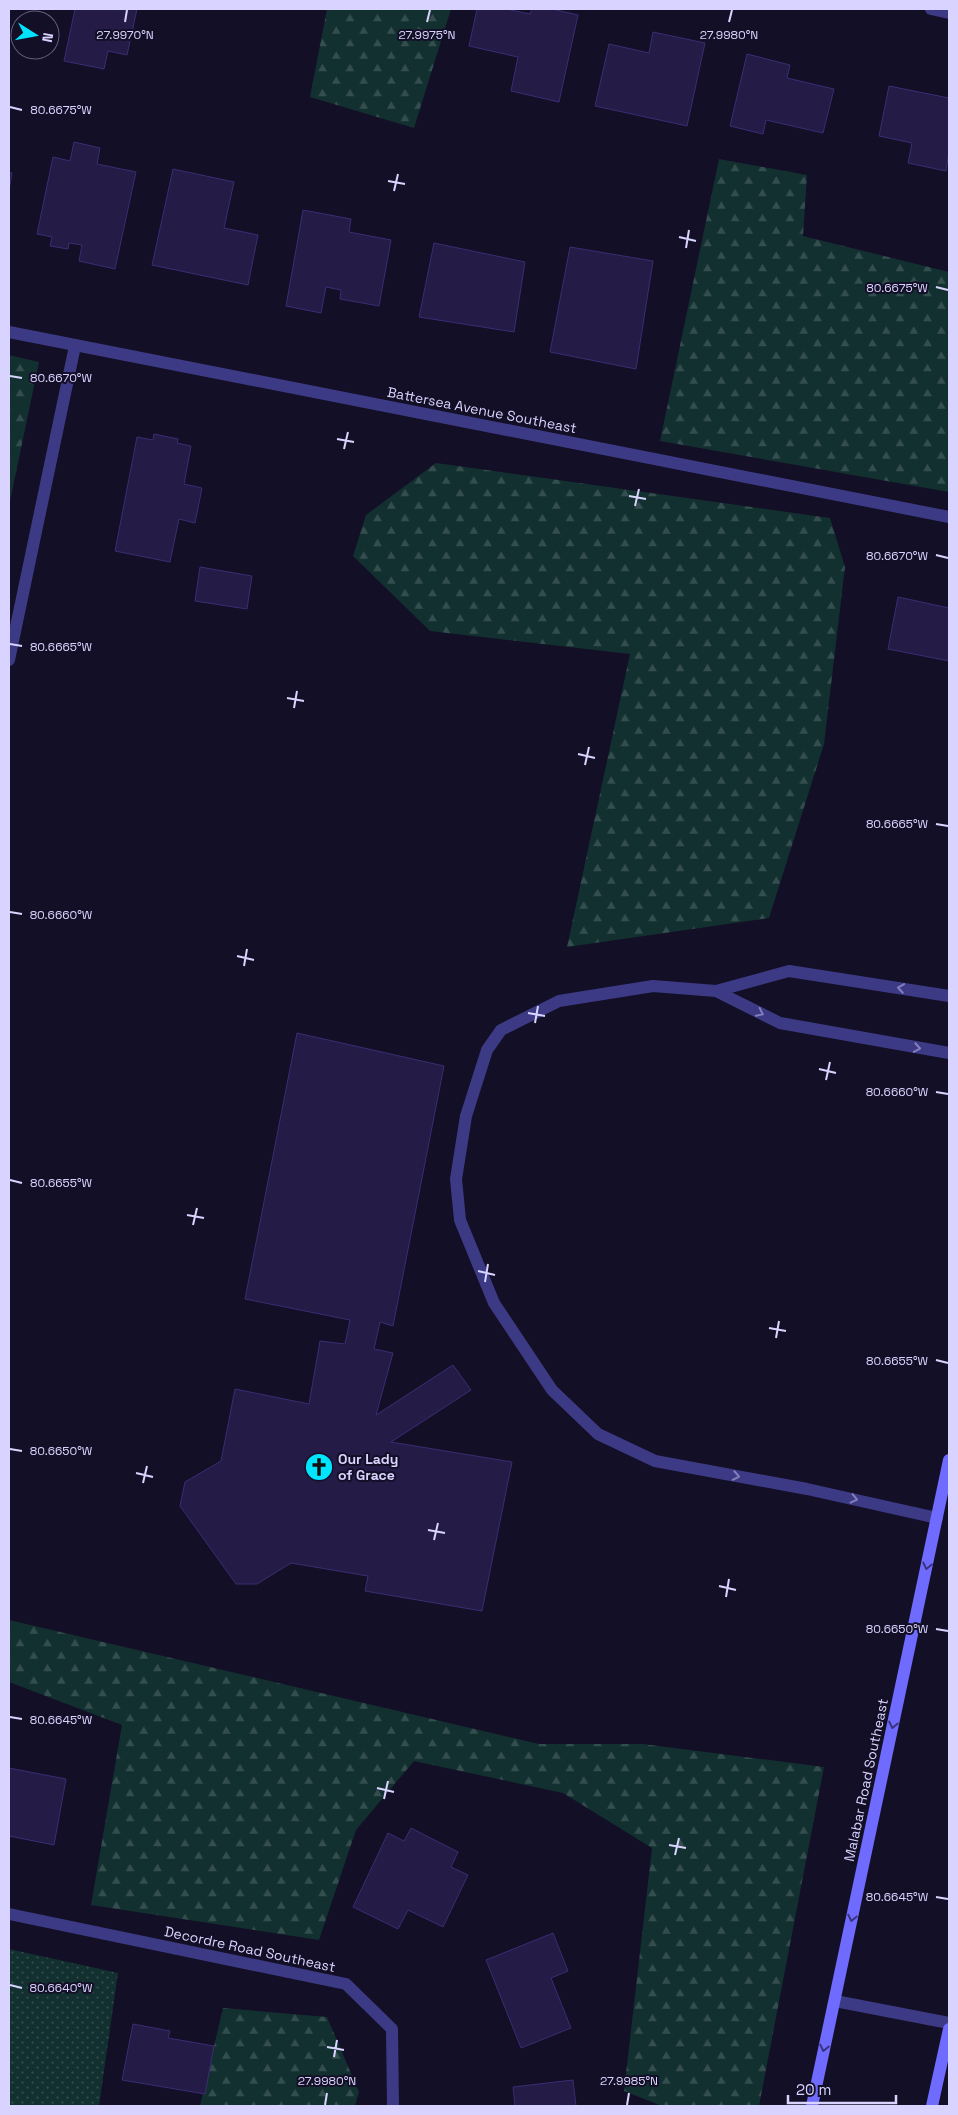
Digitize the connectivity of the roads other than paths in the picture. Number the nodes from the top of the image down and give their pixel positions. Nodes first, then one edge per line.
1 (931, 9) edge
2 (949, 13) edge
3 (9, 332) edge
4 (75, 346) junction
5 (949, 517) edge
6 (9, 660) edge
7 (716, 991) junction
8 (949, 996) edge
9 (949, 1053) edge
10 (949, 1460) edge
11 (937, 1518) junction
12 (9, 1914) edge
13 (835, 2001) junction
14 (949, 2023) edge
15 (949, 2029) edge
16 (393, 2106) edge
17 (812, 2106) edge
18 (932, 2106) edge

1 - 2 street
3 - 4 street, Battersea Avenue Southeast
4 - 5 street, Battersea Avenue Southeast
4 - 6 street
8 -> 7 street
7 -> 9 street
7 -> 11 street
10 - 11 main road, Malabar Road Southeast
11 -> 13 main road, Malabar Road Southeast
12 - 16 street, Decordre Road Southeast
13 - 14 street
13 -> 17 main road, Malabar Road Southeast
15 - 18 main road

